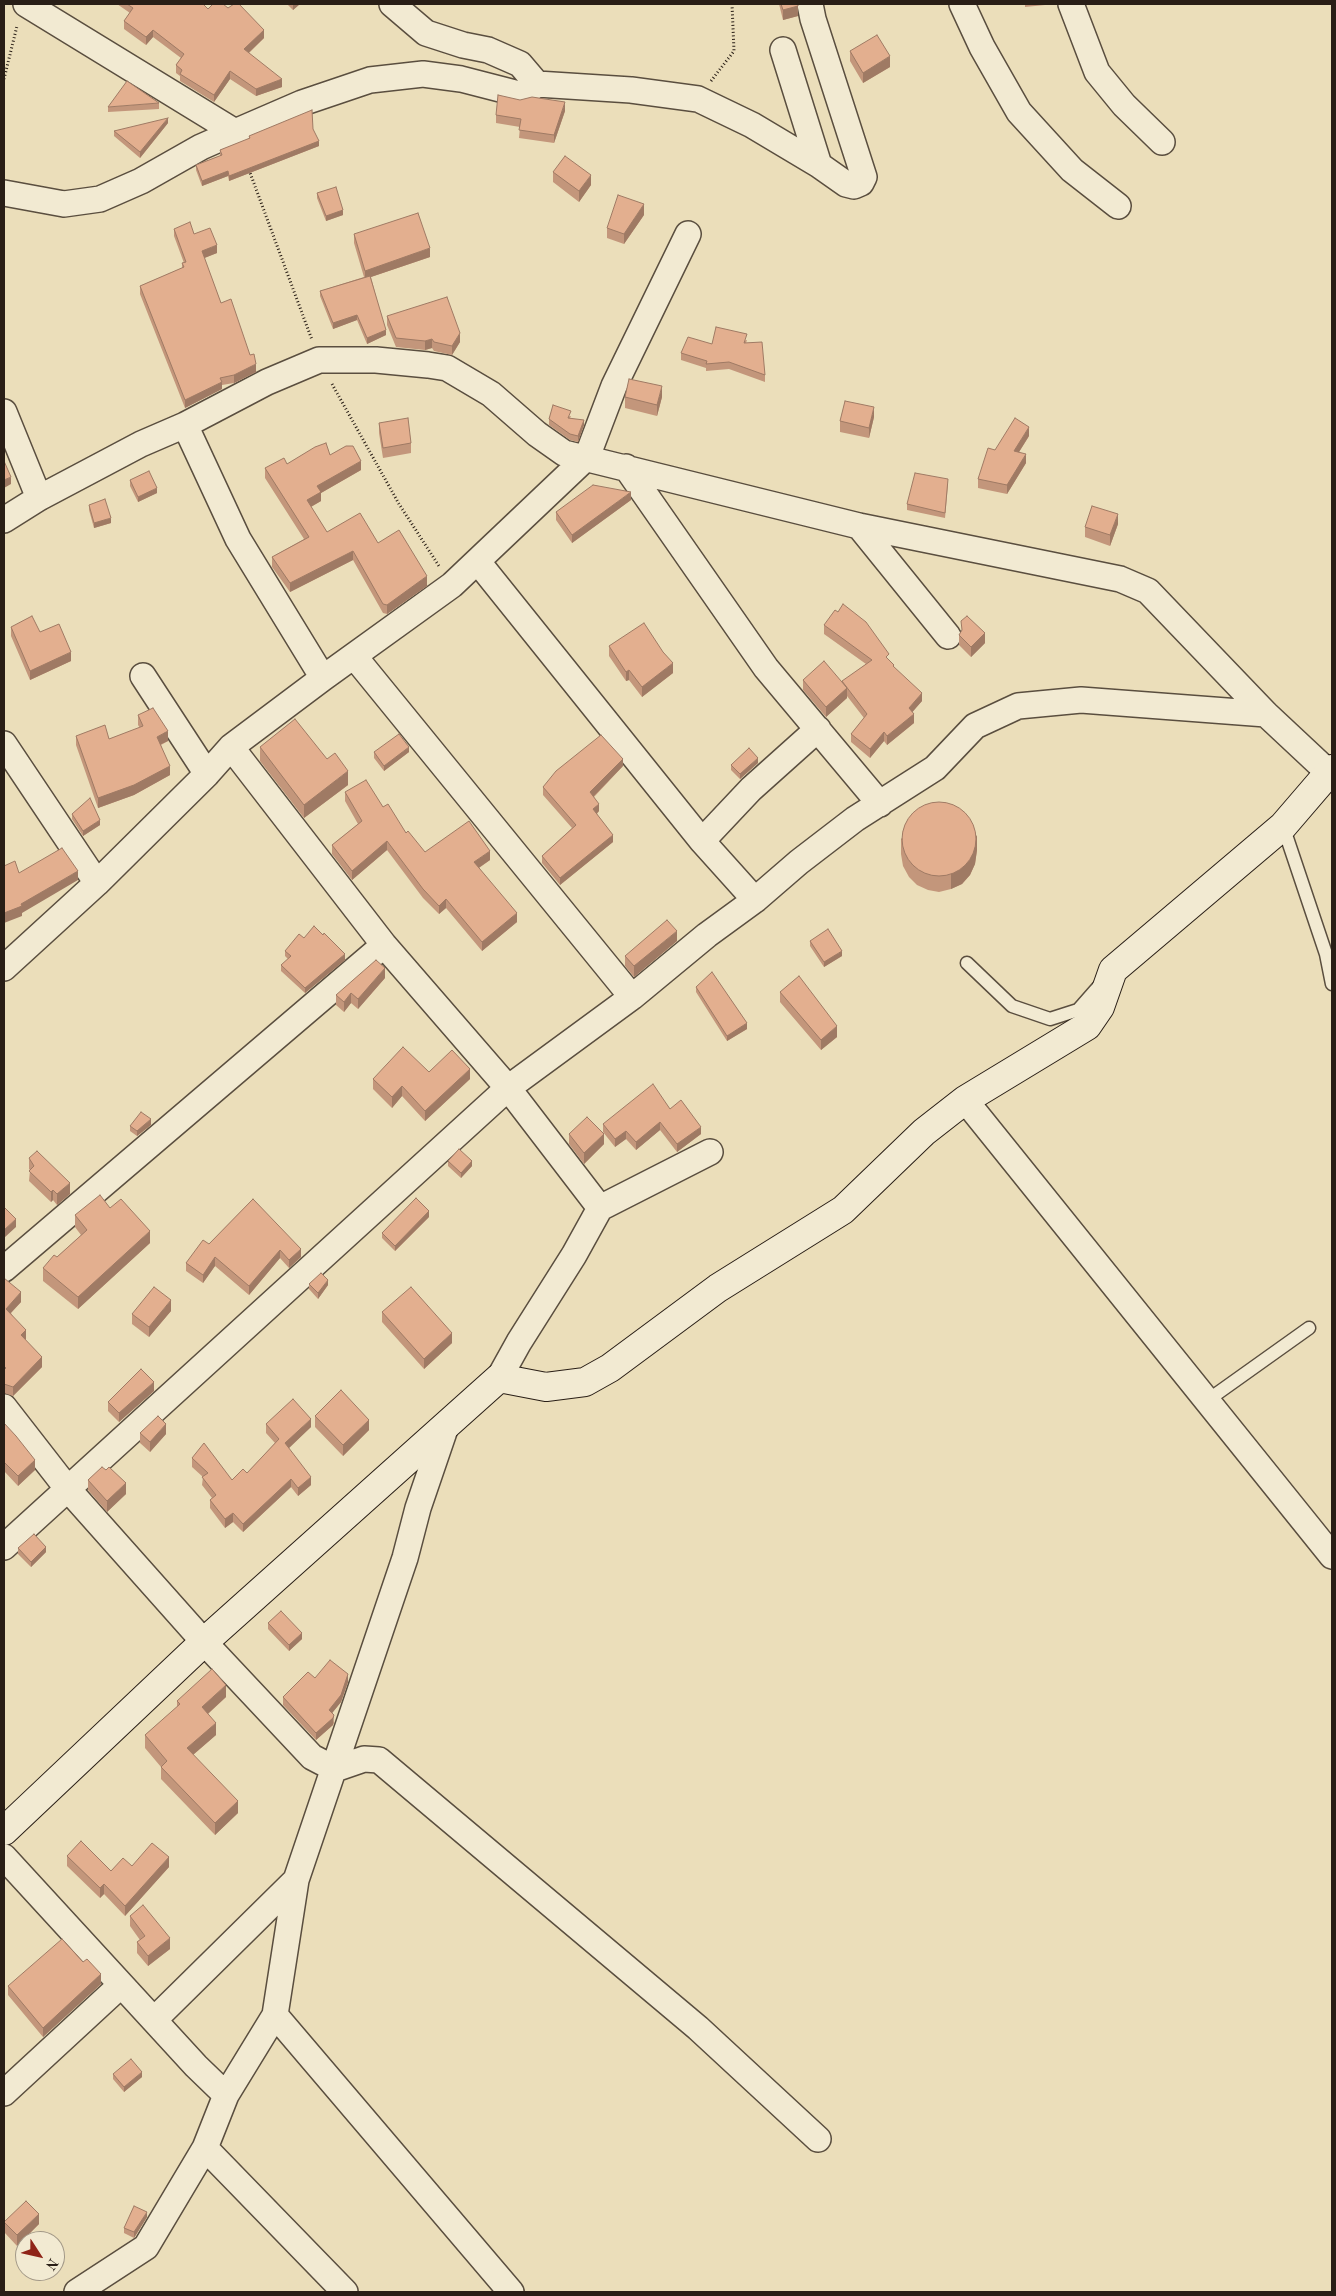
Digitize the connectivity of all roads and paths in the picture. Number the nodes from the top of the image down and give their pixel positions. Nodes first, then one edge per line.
1 (392, 4) edge
2 (732, 4) edge
3 (810, 4) edge
4 (962, 4) edge
5 (1071, 4) edge
6 (22, 13) edge
7 (783, 50) dead end
8 (4, 79) edge
9 (537, 84) junction
10 (698, 99) junction
11 (235, 132) junction
12 (1162, 142) dead end
13 (819, 164) junction
14 (4, 193) edge
15 (1118, 206) dead end
16 (688, 234) dead end
17 (4, 412) edge
18 (184, 425) junction
19 (587, 458) junction
20 (626, 468) junction
21 (39, 498) junction
22 (4, 520) edge
23 (859, 526) junction
24 (478, 562) junction
25 (948, 636) dead end
26 (354, 656) junction
27 (143, 676) dead end
28 (322, 678) junction
29 (1266, 714) junction
30 (818, 729) junction
31 (4, 744) edge
32 (231, 747) junction
33 (1330, 771) edge
34 (207, 774) junction
35 (880, 804) junction
36 (1282, 826) junction
37 (702, 842) junction
38 (97, 883) junction
39 (755, 900) junction
40 (384, 945) junction
41 (967, 963) dead end
42 (4, 968) edge
43 (1113, 970) junction
44 (1332, 984) edge
45 (632, 997) junction
46 (508, 1088) junction
47 (965, 1100) junction
48 (710, 1152) dead end
49 (600, 1208) junction
50 (4, 1269) edge
51 (1309, 1328) dead end
52 (499, 1378) junction
53 (1208, 1400) junction
54 (4, 1407) edge
55 (446, 1426) junction
56 (67, 1488) junction
57 (4, 1547) edge
58 (1332, 1556) edge
59 (204, 1642) junction
60 (335, 1769) junction
61 (4, 1831) edge
62 (4, 1857) edge
63 (296, 1880) junction
64 (121, 1985) junction
65 (275, 2015) junction
66 (155, 2018) junction
67 (4, 2093) edge
68 (226, 2095) junction
69 (818, 2139) dead end
70 (205, 2148) junction
71 (77, 2292) edge
72 (345, 2292) edge
73 (511, 2292) edge

1 - 9 street
2 - 10 path
3 - 13 street
4 - 15 street
5 - 12 street
6 - 8 path
6 - 11 street
7 - 13 street
9 - 10 street
9 - 11 street
10 - 13 street
11 - 14 street
16 - 19 street
17 - 21 street
18 - 19 street
18 - 21 street
18 - 28 street
19 - 20 street
19 - 24 street
20 - 23 street
20 - 30 street
21 - 22 street
23 - 25 street
23 - 29 street
24 - 26 street
24 - 37 street
26 - 28 street
26 - 45 street
27 - 34 street
28 - 32 street
29 - 33 street
29 - 35 street
30 - 35 street
30 - 37 street
31 - 38 street
32 - 34 street
32 - 40 street
33 - 36 street
34 - 38 street
35 - 39 street
36 - 43 street
36 - 44 lane
37 - 39 street
38 - 42 street
39 - 45 street
40 - 46 street
40 - 50 street
41 - 43 lane
43 - 47 street
45 - 46 street
46 - 49 street
46 - 56 street
47 - 52 street
47 - 53 street
48 - 49 street
49 - 52 street
51 - 53 lane
52 - 55 street
53 - 58 street
54 - 56 street
55 - 59 street
55 - 60 street
56 - 57 street
56 - 59 street
59 - 60 street
59 - 61 street
60 - 63 street
60 - 69 street
62 - 64 street
63 - 65 street
63 - 66 street
64 - 66 street
64 - 67 street
65 - 68 street
65 - 73 street
66 - 68 street
68 - 70 street
70 - 71 street
70 - 72 street

